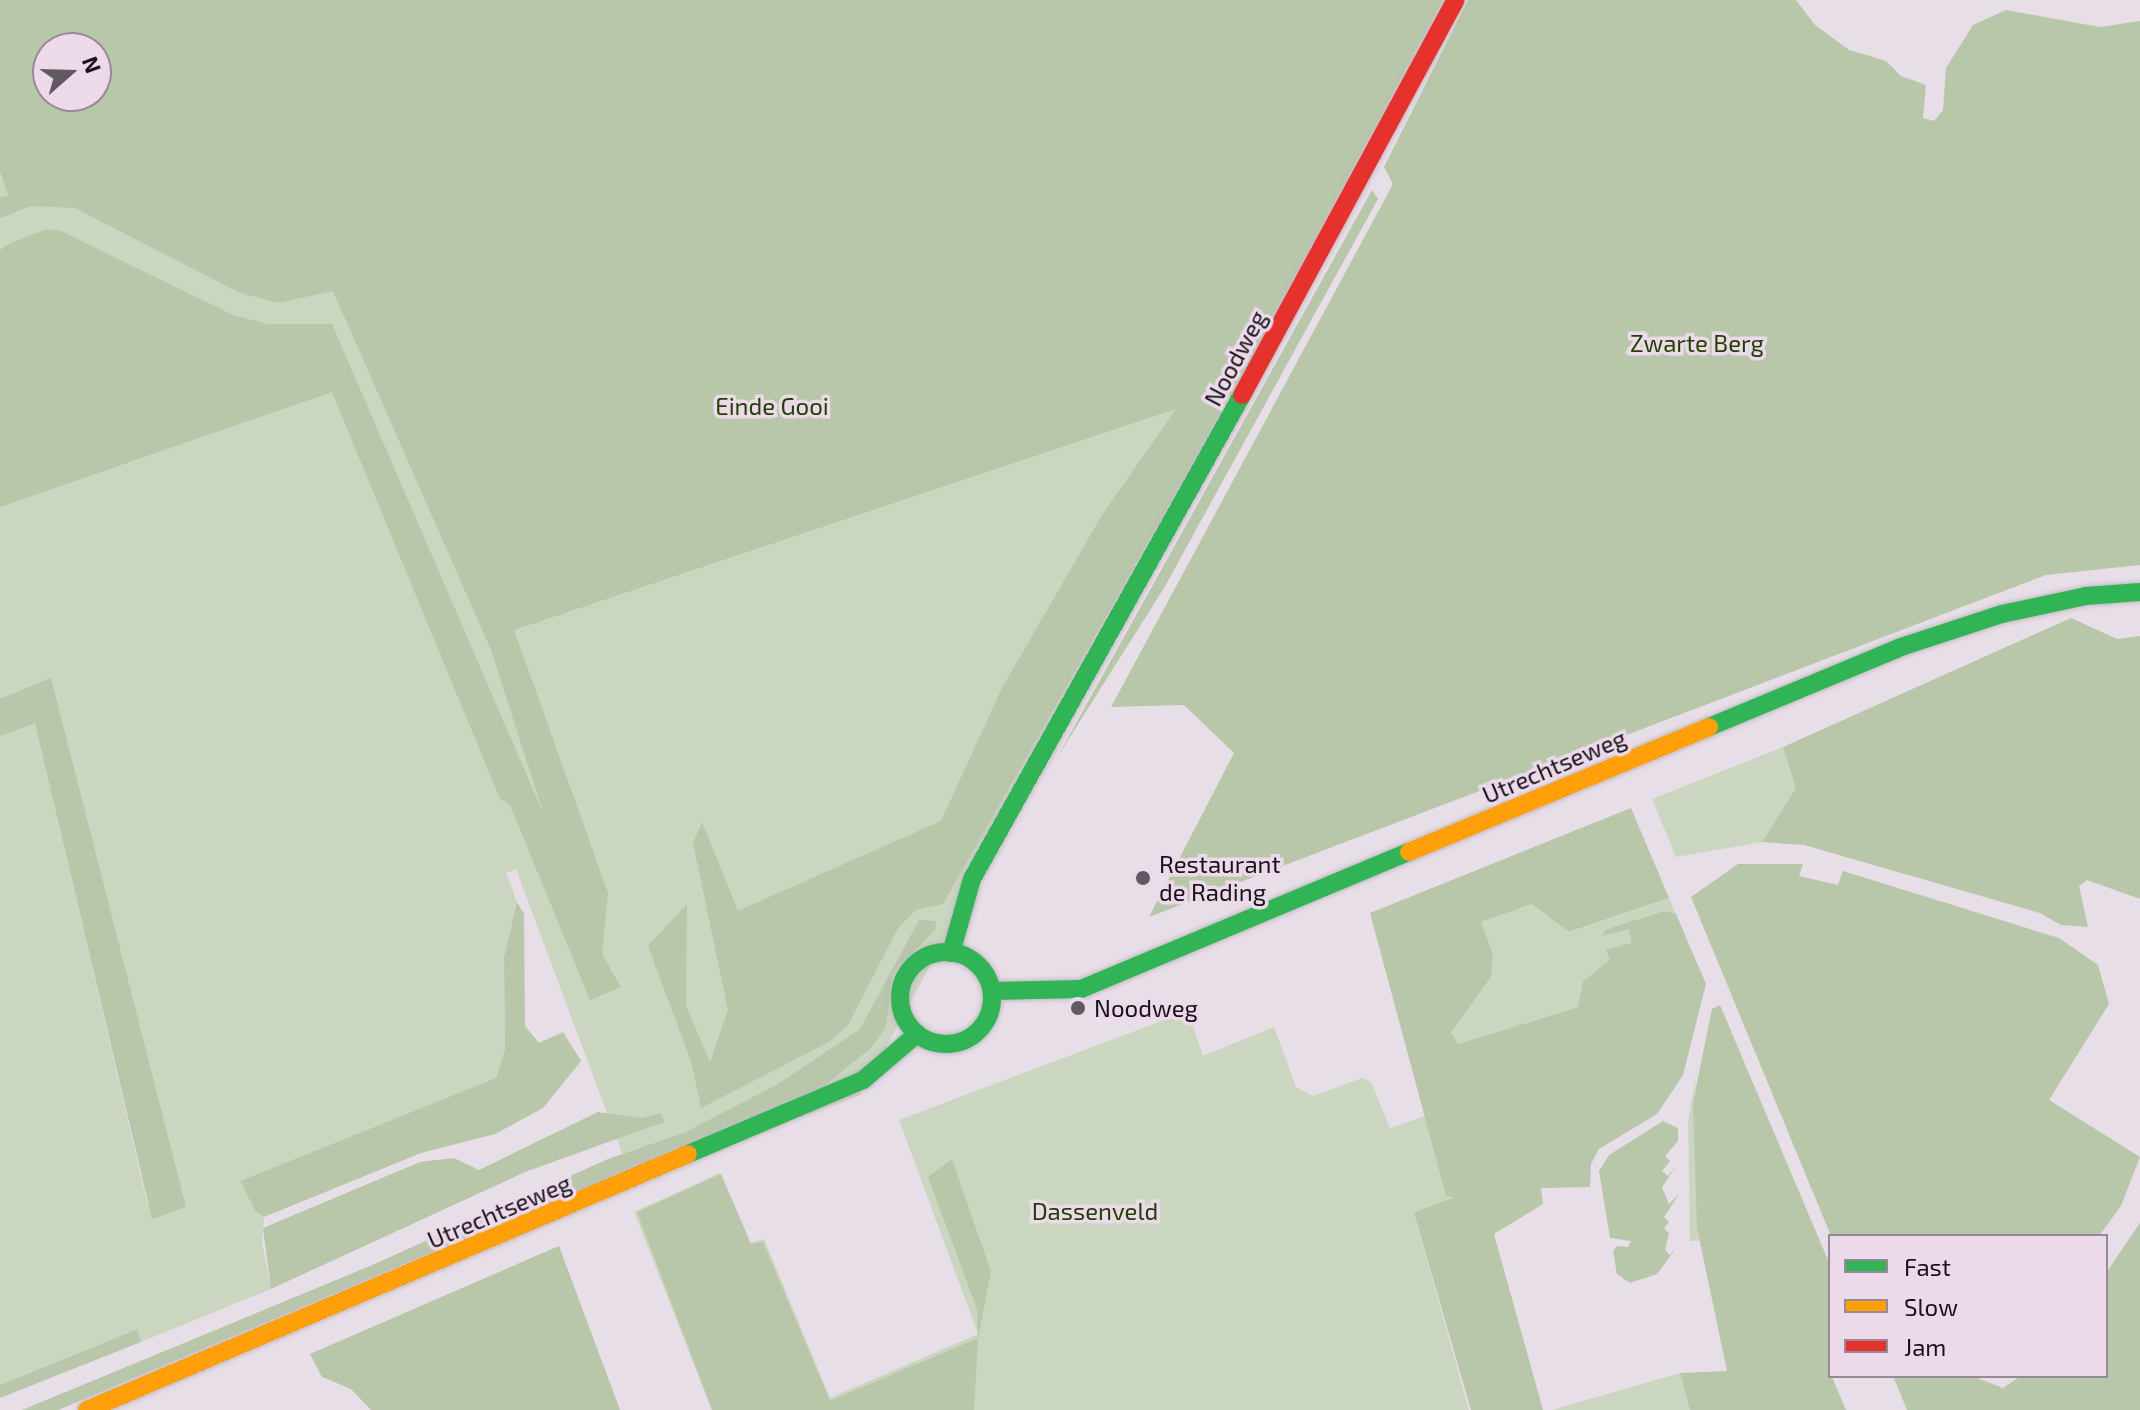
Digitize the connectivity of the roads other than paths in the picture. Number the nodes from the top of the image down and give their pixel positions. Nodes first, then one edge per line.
1 (1456, 0) edge
2 (2140, 592) edge
3 (951, 953) junction
4 (992, 991) junction
5 (917, 1034) junction
6 (87, 1410) edge

1 - 3 main road, Noodweg
2 - 4 main road, Utrechtseweg
3 - 4 main road
3 - 5 main road
4 - 5 main road
5 - 6 main road, Utrechtseweg

